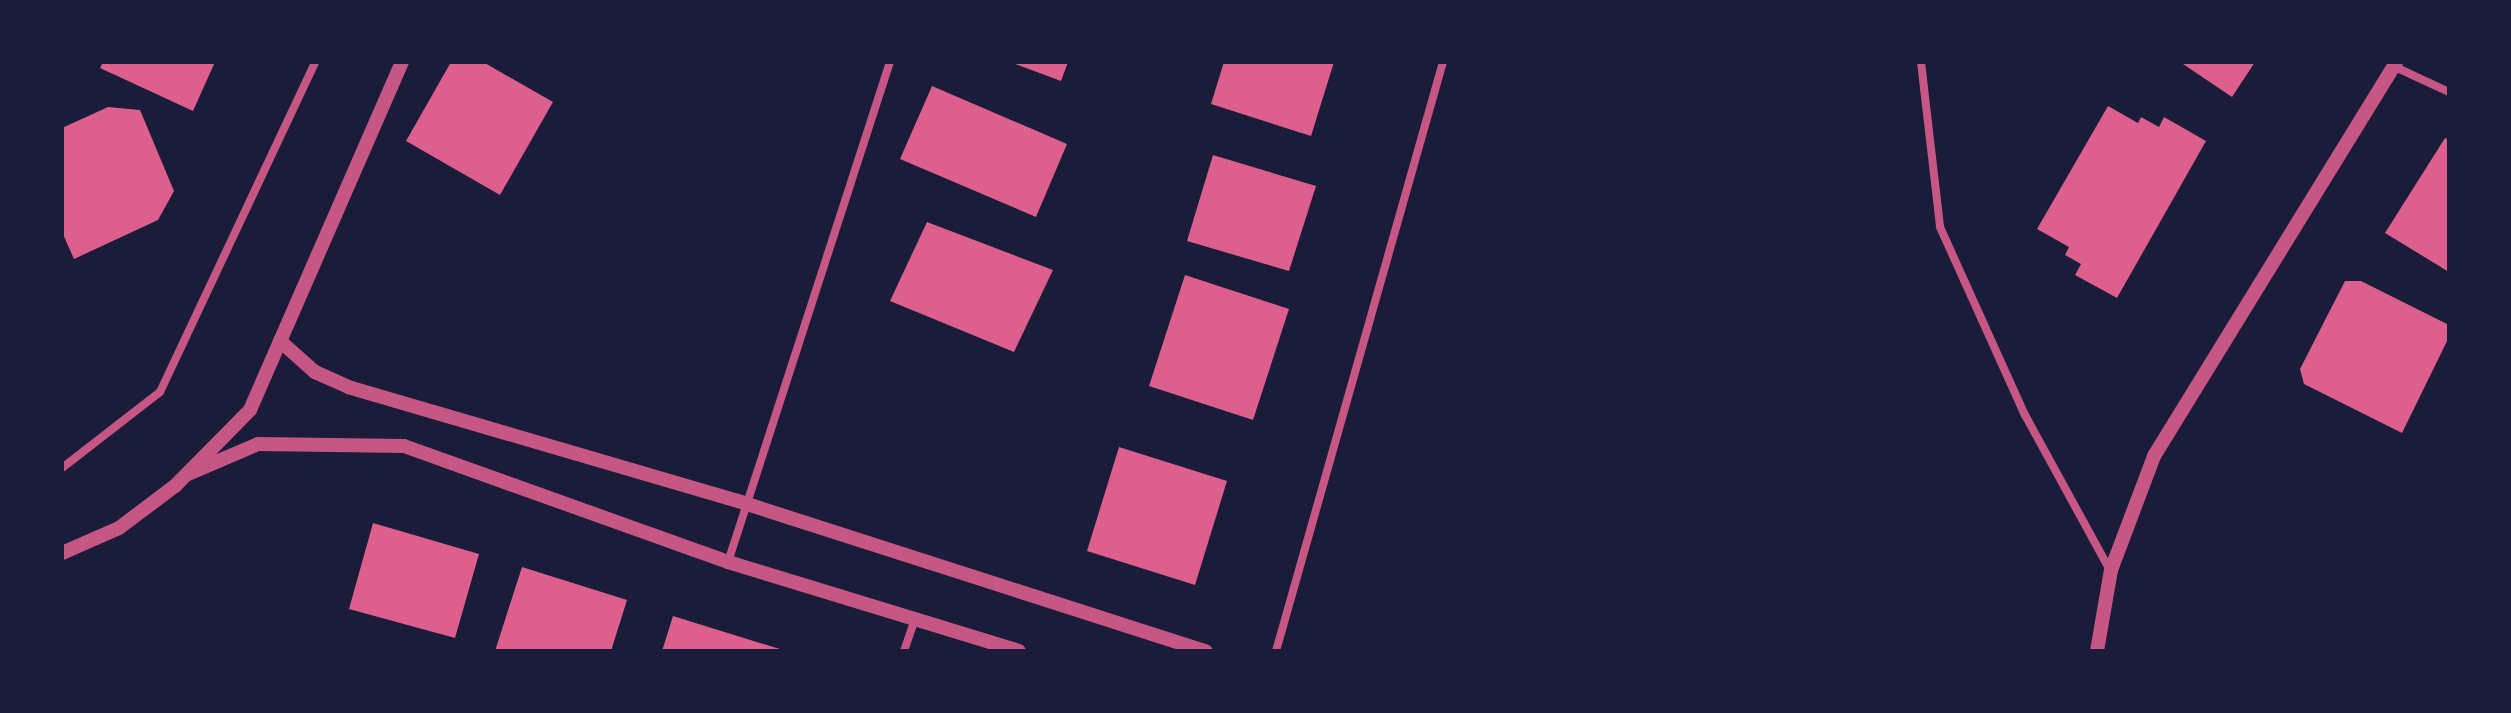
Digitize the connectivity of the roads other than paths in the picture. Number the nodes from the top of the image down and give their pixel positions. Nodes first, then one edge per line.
1 (315, 62) edge
2 (402, 62) edge
3 (890, 62) edge
4 (1443, 62) edge
5 (1921, 62) edge
6 (2395, 64) edge
7 (2449, 92) edge
8 (280, 341) junction
9 (62, 468) edge
10 (188, 474) junction
11 (747, 504) junction
12 (62, 553) edge
13 (728, 562) junction
14 (2111, 570) junction
15 (915, 619) junction
16 (904, 651) edge
17 (1019, 651) edge
18 (1206, 651) edge
19 (1276, 651) edge
20 (2097, 651) edge

1 - 9 street
2 - 8 street
3 - 11 street
4 - 19 street
5 - 14 street
6 - 7 street
6 - 14 street
8 - 10 street
8 - 11 street
10 - 12 street
10 - 13 street
11 - 13 street
11 - 18 street
13 - 15 street
14 - 20 street
15 - 16 street
15 - 17 street

